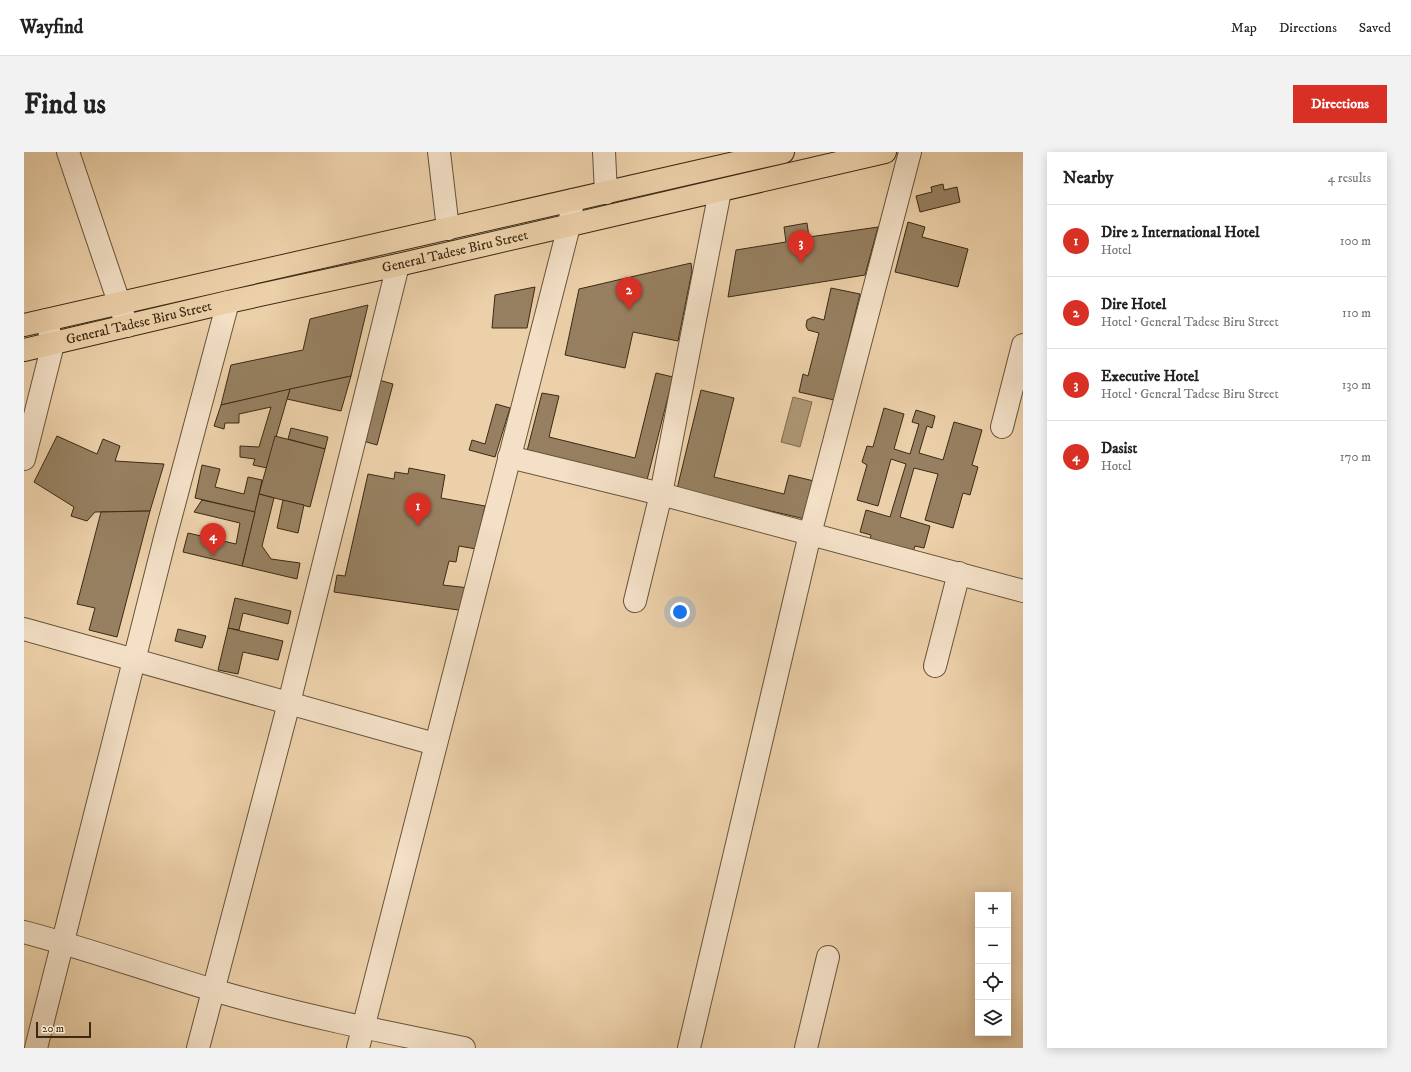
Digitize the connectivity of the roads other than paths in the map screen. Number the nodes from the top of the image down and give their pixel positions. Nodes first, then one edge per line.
1 (68, 152) edge
2 (439, 152) edge
3 (604, 152) edge
4 (782, 152) edge
5 (885, 152) edge
6 (910, 152) edge
7 (720, 191) junction
8 (606, 193) junction
9 (573, 200) junction
10 (569, 226) junction
11 (448, 229) junction
12 (398, 265) junction
13 (120, 302) junction
14 (228, 302) junction
15 (46, 320) junction
16 (24, 325) edge
17 (127, 326) junction
18 (53, 344) junction
19 (1023, 345) edge
20 (24, 350) edge
21 (1002, 427) dead end
22 (509, 457) junction
23 (24, 459) edge
24 (661, 494) junction
25 (810, 534) junction
26 (959, 573) junction
27 (1023, 591) edge
28 (635, 601) dead end
29 (24, 629) edge
30 (135, 660) junction
31 (935, 666) dead end
32 (289, 703) junction
33 (436, 744) junction
34 (24, 932) edge
35 (63, 942) junction
36 (828, 957) dead end
37 (214, 990) junction
38 (360, 1038) edge
39 (36, 1048) edge
40 (198, 1048) edge
41 (464, 1048) edge
42 (689, 1048) edge
43 (806, 1048) edge

1 - 13 street
2 - 11 street
3 - 8 street
4 - 8 main road, General Tadese Biru Street
5 - 7 main road, General Tadese Biru Street
6 - 25 street
7 - 10 main road, General Tadese Biru Street
7 - 24 street
8 - 9 main road, General Tadese Biru Street
9 - 10 street
9 - 11 main road, General Tadese Biru Street
10 - 12 main road, General Tadese Biru Street
10 - 22 street
11 - 13 main road, General Tadese Biru Street
12 - 14 main road, General Tadese Biru Street
12 - 32 street
13 - 15 main road, General Tadese Biru Street
13 - 17 street
14 - 17 main road, General Tadese Biru Street
14 - 30 street
15 - 16 main road, General Tadese Biru Street
15 - 18 street
17 - 18 main road, General Tadese Biru Street
18 - 20 main road, General Tadese Biru Street
18 - 23 street
19 - 21 street
22 - 24 street
22 - 33 street
24 - 25 street
24 - 28 street
25 - 26 street
25 - 42 street
26 - 27 street
26 - 31 street
29 - 30 street
30 - 32 street
30 - 35 street
32 - 33 street
32 - 37 street
33 - 38 street
34 - 35 street
35 - 37 street
35 - 39 street
36 - 43 street
37 - 38 street
37 - 40 street
38 - 41 street

